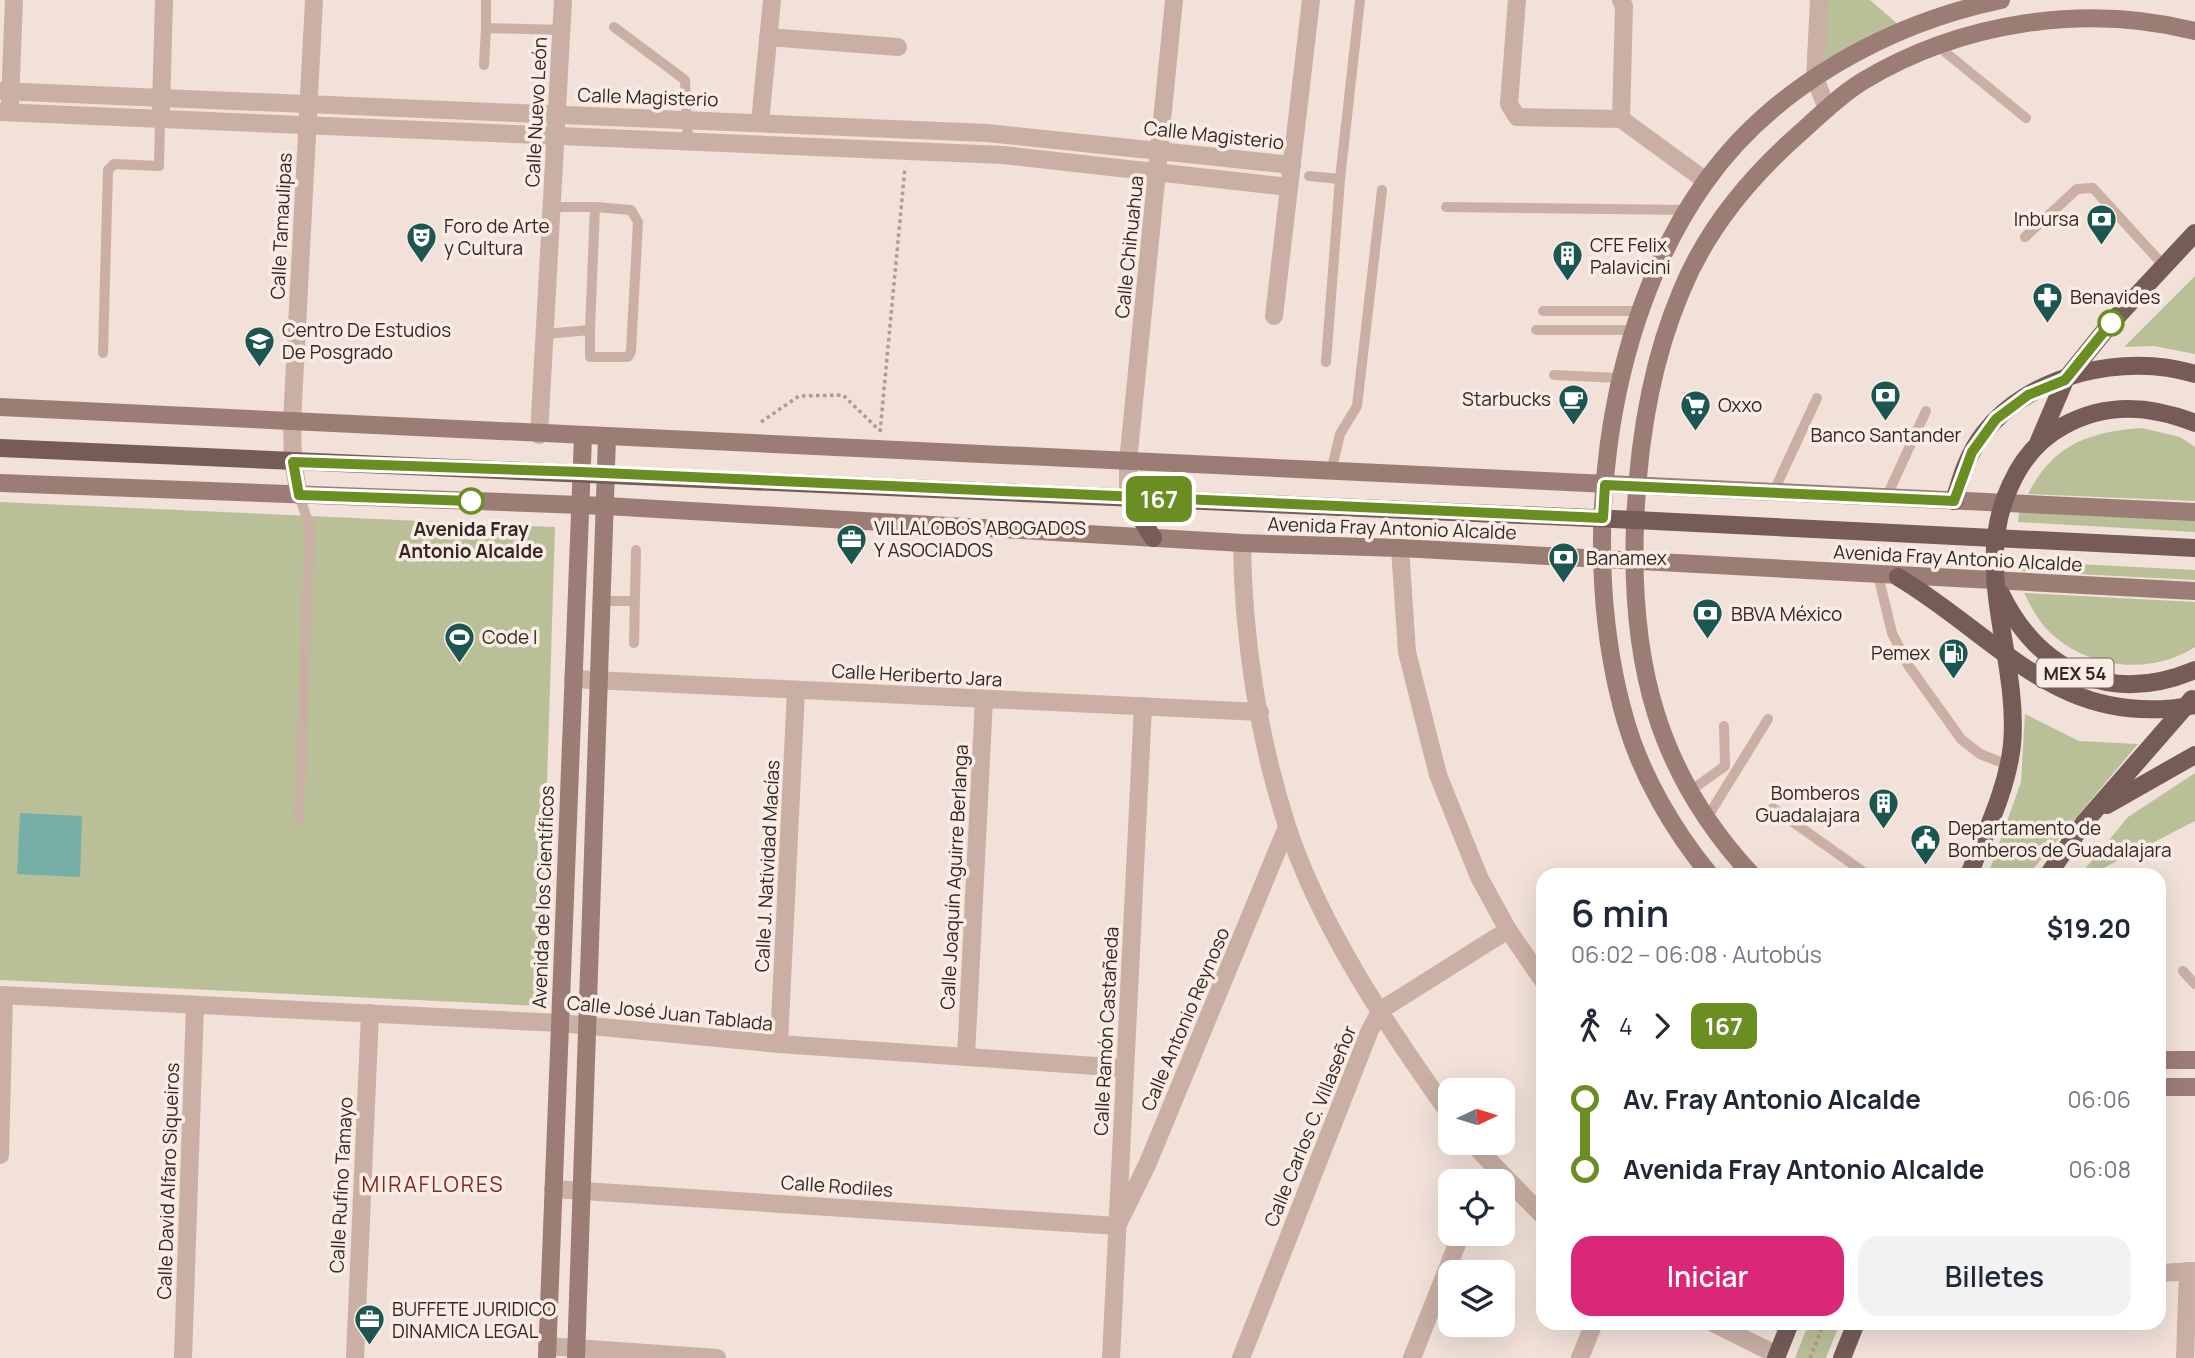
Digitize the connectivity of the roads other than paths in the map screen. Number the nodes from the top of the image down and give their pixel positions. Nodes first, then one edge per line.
1 (15, 0) edge
2 (164, 0) edge
3 (314, 0) edge
4 (486, 0) edge
5 (563, 0) edge
6 (772, 0) edge
7 (1174, 0) edge
8 (1311, 0) edge
9 (1360, 0) edge
10 (1517, 0) edge
11 (1621, 0) edge
12 (1819, 0) edge
13 (2001, 0) edge
14 (614, 27) dead end
15 (486, 28) junction
16 (562, 30) junction
17 (2195, 31) edge
18 (768, 37) junction
19 (898, 47) dead end
20 (1939, 47) junction
21 (484, 65) dead end
22 (1815, 78) junction
23 (5, 91) edge
24 (161, 99) junction
25 (308, 105) junction
26 (1827, 109) junction
27 (5, 113) edge
28 (557, 114) junction
29 (2026, 118) dead end
30 (1621, 119) junction
31 (160, 120) junction
32 (689, 120) junction
33 (760, 122) junction
34 (307, 127) junction
35 (557, 137) junction
36 (688, 141) junction
37 (1160, 150) junction
38 (1292, 165) junction
39 (1158, 171) junction
40 (1309, 176) junction
41 (1340, 179) junction
42 (1706, 181) junction
43 (1289, 187) junction
44 (1382, 190) dead end
45 (552, 207) junction
46 (595, 207) junction
47 (1446, 207) dead end
48 (1689, 210) junction
49 (2195, 233) edge
50 (2025, 237) dead end
51 (2164, 266) junction
52 (1543, 311) dead end
53 (1639, 311) junction
54 (1274, 316) dead end
55 (590, 330) junction
56 (1536, 330) dead end
57 (1634, 330) junction
58 (545, 334) junction
59 (103, 353) dead end
60 (1326, 362) dead end
61 (2195, 374) edge
62 (1554, 376) dead end
63 (1620, 378) junction
64 (2065, 380) junction
65 (1817, 398) dead end
66 (0, 407) edge
67 (1926, 411) dead end
68 (292, 422) junction
69 (2195, 423) edge
70 (539, 435) junction
71 (583, 437) junction
72 (607, 438) junction
73 (2038, 444) junction
74 (0, 448) edge
75 (293, 462) junction
76 (1128, 462) junction
77 (581, 472) junction
78 (1331, 472) junction
79 (606, 474) junction
80 (0, 483) edge
81 (1605, 485) junction
82 (1637, 486) junction
83 (1773, 493) junction
84 (299, 495) junction
85 (1128, 498) junction
86 (1886, 498) junction
87 (1954, 501) junction
88 (2001, 503) junction
89 (580, 505) junction
90 (606, 506) junction
91 (2195, 512) edge
92 (1603, 518) junction
93 (1636, 520) junction
94 (1153, 538) junction
95 (1994, 538) junction
96 (1242, 544) junction
97 (1400, 548) junction
98 (2195, 548) edge
99 (636, 550) dead end
100 (1602, 559) junction
101 (1634, 561) junction
102 (1878, 575) junction
103 (1898, 577) junction
104 (1995, 581) junction
105 (2195, 591) edge
106 (602, 601) junction
107 (635, 601) junction
108 (634, 643) dead end
109 (2004, 654) junction
110 (2195, 670) edge
111 (573, 679) junction
112 (598, 680) junction
113 (796, 690) junction
114 (984, 699) junction
115 (2193, 702) edge
116 (1143, 706) junction
117 (1260, 712) junction
118 (1768, 719) dead end
119 (1724, 726) dead end
120 (2195, 755) edge
121 (2008, 765) junction
122 (1690, 791) junction
123 (1773, 807) dead end
124 (2092, 814) junction
125 (1707, 818) junction
126 (299, 819) dead end
127 (1287, 827) junction
128 (1704, 868) edge
129 (1745, 868) edge
130 (1858, 868) edge
131 (1972, 868) edge
132 (2053, 868) edge
133 (1507, 930) junction
134 (1536, 971) edge
135 (2183, 971) dead end
136 (2195, 984) edge
137 (2, 995) edge
138 (195, 1005) junction
139 (1381, 1010) junction
140 (370, 1013) junction
141 (560, 1023) junction
142 (589, 1026) junction
143 (779, 1044) junction
144 (966, 1057) junction
145 (2166, 1060) edge
146 (2195, 1060) edge
147 (1125, 1068) junction
148 (2166, 1087) edge
149 (2195, 1087) edge
150 (1438, 1098) edge
151 (0, 1155) edge
152 (1482, 1155) edge
153 (1489, 1163) junction
154 (1487, 1169) edge
155 (553, 1189) junction
156 (582, 1191) junction
157 (1536, 1209) edge
158 (1117, 1226) junction
159 (1456, 1246) edge
160 (2191, 1271) edge
161 (2166, 1273) edge
162 (1591, 1330) edge
163 (1726, 1330) edge
164 (1787, 1330) edge
165 (1853, 1330) edge
166 (547, 1352) edge
167 (576, 1353) edge
168 (1777, 1357) edge
169 (183, 1358) edge
170 (355, 1358) edge
171 (718, 1358) edge
172 (1111, 1358) edge
173 (1241, 1358) edge
174 (1412, 1358) edge
175 (1580, 1358) edge
176 (1842, 1358) edge
177 (2185, 1358) edge

1 - 23 street
2 - 24 street
3 - 25 street, Calle Tamaulipas
4 - 15 lane
5 - 16 street, Calle Nuevo León
6 - 18 street
7 - 37 street, Calle Chihuahua
8 - 38 street
9 - 41 lane
10 - 30 street
11 - 30 street
12 - 22 street
13 - 22 street
14 - 32 lane
15 - 16 lane
15 - 21 lane
16 - 28 street, Calle Nuevo León
17 - 20 street
18 - 19 street
18 - 33 street
20 - 26 street
20 - 29 lane
22 - 26 street
22 - 42 street
23 - 24 street, Calle Magisterio
23 - 27 street
24 - 25 street, Calle Magisterio
24 - 31 street
25 - 28 street, Calle Magisterio
25 - 34 street, Calle Tamaulipas
26 - 82 street
27 - 31 street
28 - 32 street, Calle Magisterio
28 - 35 street, Calle Nuevo León
30 - 42 street
31 - 34 street
31 - 59 lane
32 - 33 street, Calle Magisterio
32 - 36 lane
33 - 37 street, Calle Magisterio
34 - 35 street
34 - 68 street, Calle Tamaulipas
35 - 36 street
35 - 45 street, Calle Nuevo León
36 - 39 street
37 - 38 street, Calle Magisterio
37 - 39 street, Calle Chihuahua
38 - 40 lane
38 - 43 street
39 - 43 street
39 - 76 street, Calle Chihuahua
40 - 41 lane
40 - 43 lane
41 - 60 lane
42 - 48 street
43 - 54 street
44 - 78 lane
45 - 46 lane
45 - 58 street, Calle Nuevo León
46 - 55 lane
46 - 55 lane
47 - 48 lane
48 - 53 street
49 - 51 main road, MEX 54
50 - 51 lane
51 - 64 main road, MEX 54
52 - 53 lane
53 - 57 street
55 - 58 lane
56 - 57 lane
57 - 63 street
58 - 70 street, Calle Nuevo León
61 - 64 main road
62 - 63 lane
63 - 81 street
64 - 73 main road, MEX 54
64 - 87 main road
65 - 83 lane
66 - 68 street
67 - 86 lane
68 - 70 street
68 - 75 street, Calle Tamaulipas
69 - 73 main road, MEX 54
70 - 71 street
71 - 72 street
71 - 77 street, Avenida de los Científicos
72 - 76 street
72 - 79 street
73 - 88 main road, MEX 54
74 - 75 main road, Avenida Fray Antonio Alcalde
75 - 77 main road, Avenida Fray Antonio Alcalde
75 - 84 street, Calle Tamaulipas
76 - 78 street
76 - 85 street, Calle Chihuahua
77 - 79 main road, Avenida Fray Antonio Alcalde
77 - 89 street, Avenida de los Científicos
78 - 81 street
79 - 85 main road, Avenida Fray Antonio Alcalde
79 - 90 street
80 - 84 street, Avenida Fray Antonio Alcalde
81 - 82 street
81 - 92 street
82 - 83 street
82 - 93 street
83 - 86 street
84 - 89 street, Avenida Fray Antonio Alcalde
84 - 126 lane
85 - 92 main road, Avenida Fray Antonio Alcalde
85 - 94 main road
86 - 87 street
87 - 88 street
88 - 91 street
88 - 95 main road, MEX 54
89 - 90 street, Avenida Fray Antonio Alcalde
89 - 111 street, Avenida de los Científicos
90 - 94 street, Avenida Fray Antonio Alcalde
90 - 106 street
92 - 93 main road, Avenida Fray Antonio Alcalde
92 - 100 street
93 - 95 main road, Avenida Fray Antonio Alcalde
93 - 101 street
94 - 96 street, Avenida Fray Antonio Alcalde
95 - 98 main road, Avenida Fray Antonio Alcalde
95 - 104 main road, MEX 54
96 - 97 street, Avenida Fray Antonio Alcalde
96 - 117 street
97 - 100 street, Avenida Fray Antonio Alcalde
97 - 133 street
99 - 107 lane
100 - 101 street, Avenida Fray Antonio Alcalde
100 - 128 street
101 - 102 street, Avenida Fray Antonio Alcalde
101 - 122 street
102 - 103 street, Avenida Fray Antonio Alcalde
102 - 121 lane
103 - 104 street, Avenida Fray Antonio Alcalde
103 - 109 main road
104 - 105 street, Avenida Fray Antonio Alcalde
104 - 109 main road
104 - 110 main road, MEX 54
106 - 107 lane
106 - 112 street
107 - 108 lane
109 - 115 main road
109 - 121 main road
111 - 112 street, Calle Heriberto Jara
111 - 141 street, Avenida de los Científicos
112 - 113 street, Calle Heriberto Jara
112 - 142 street
113 - 114 street, Calle Heriberto Jara
113 - 143 street, Calle J. Natividad Macías
114 - 116 street, Calle Heriberto Jara
114 - 144 street, Calle Joaquín Aguirre Berlanga
115 - 124 main road
116 - 117 street, Calle Heriberto Jara
116 - 147 street, Calle Ramón Castañeda
117 - 127 street
118 - 125 lane
119 - 122 lane
120 - 124 main road
121 - 131 main road
122 - 125 street
123 - 130 lane
124 - 132 main road
125 - 129 street
127 - 139 street
127 - 158 street, Calle Antonio Reynoso
133 - 134 street
133 - 139 street
135 - 136 lane
137 - 138 street, Calle José Juan Tablada
137 - 151 street
138 - 140 street, Calle José Juan Tablada
138 - 169 street, Calle David Alfaro Siqueiros
139 - 150 street
139 - 173 street, Calle Carlos C. Villaseñor
140 - 141 street, Calle José Juan Tablada
140 - 170 street, Calle Rufino Tamayo
141 - 142 street, Calle José Juan Tablada
141 - 155 street, Avenida de los Científicos
142 - 143 street, Calle José Juan Tablada
142 - 156 street
143 - 144 street, Calle José Juan Tablada
144 - 147 street, Calle José Juan Tablada
145 - 146 street
147 - 158 street, Calle Ramón Castañeda
148 - 149 street
152 - 153 street
153 - 154 street
153 - 157 street
155 - 156 street, Calle Rodiles
155 - 166 street, Avenida de los Científicos
156 - 158 street, Calle Rodiles
156 - 167 street
158 - 172 street, Calle Ramón Castañeda
159 - 174 street
160 - 161 street
160 - 177 street
162 - 175 street
163 - 168 street
164 - 168 main road
165 - 176 main road
166 - 167 street
167 - 171 street

